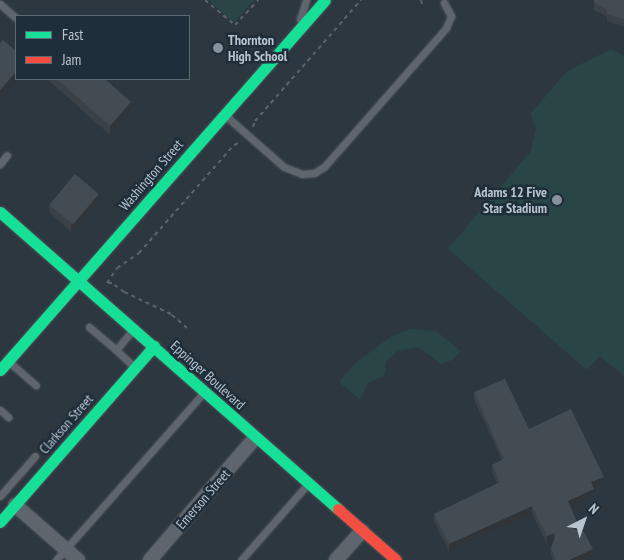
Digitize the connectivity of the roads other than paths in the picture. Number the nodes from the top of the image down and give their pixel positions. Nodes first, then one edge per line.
1 (306, 0) edge
2 (325, 0) edge
3 (444, 1) edge
4 (1, 5) edge
5 (15, 17) edge
6 (295, 33) junction
7 (224, 114) junction
8 (7, 156) dead end
9 (0, 164) edge
10 (0, 212) edge
11 (79, 280) junction
12 (89, 327) dead end
13 (134, 329) junction
14 (154, 346) junction
15 (116, 350) junction
16 (4, 366) edge
17 (134, 368) junction
18 (36, 385) dead end
19 (205, 392) junction
20 (0, 410) edge
21 (8, 417) dead end
22 (255, 438) junction
23 (35, 456) dead end
24 (308, 484) junction
25 (0, 496) edge
26 (15, 504) junction
27 (0, 522) edge
28 (362, 531) junction
29 (61, 555) edge
30 (78, 560) edge
31 (150, 560) edge
32 (241, 560) edge
33 (336, 560) edge
34 (396, 560) edge

1 - 6 lane
2 - 6 street, Washington Street
3 - 7 lane
4 - 5 lane
6 - 7 street, Washington Street
7 - 11 street, Washington Street
8 - 9 lane
10 - 11 street, Eppinger Boulevard
11 - 13 street, Eppinger Boulevard
11 - 16 street, Washington Street
12 - 15 lane
13 - 14 street, Eppinger Boulevard
13 - 15 lane
14 - 17 street, Clarkson Street
14 - 19 street, Eppinger Boulevard
15 - 17 lane
16 - 18 lane
17 - 26 street, Clarkson Street
19 - 22 street, Eppinger Boulevard
19 - 29 lane
20 - 21 lane
22 - 24 street, Eppinger Boulevard
22 - 31 street, Emerson Street
23 - 25 lane
24 - 28 street, Eppinger Boulevard
24 - 32 lane
26 - 27 street, Clarkson Street
26 - 29 street
28 - 33 street
28 - 34 street, Eppinger Boulevard
29 - 30 street

